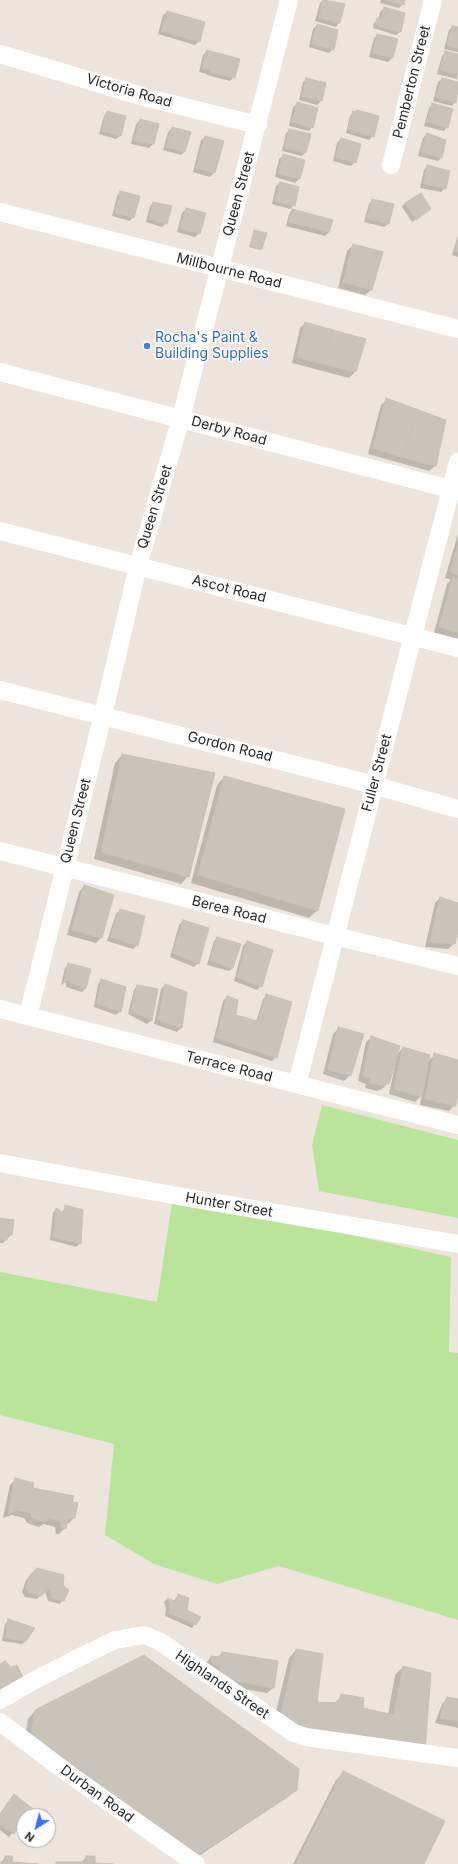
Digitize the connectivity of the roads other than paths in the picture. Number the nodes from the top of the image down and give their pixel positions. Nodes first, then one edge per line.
1 (289, 0) edge
2 (433, 0) edge
3 (0, 54) edge
4 (258, 125) junction
5 (390, 165) dead end
6 (0, 212) edge
7 (219, 269) junction
8 (458, 329) edge
9 (0, 372) edge
10 (181, 418) junction
11 (458, 462) edge
12 (454, 490) edge
13 (0, 531) edge
14 (138, 566) junction
15 (414, 636) junction
16 (458, 648) edge
17 (0, 690) edge
18 (103, 715) junction
19 (374, 785) junction
20 (458, 809) edge
21 (0, 851) edge
22 (64, 868) junction
23 (335, 936) junction
24 (458, 966) edge
25 (0, 1009) edge
26 (28, 1016) junction
27 (297, 1084) junction
28 (458, 1125) edge
29 (0, 1163) edge
30 (458, 1244) edge
31 (0, 1700) edge
32 (0, 1722) edge
33 (458, 1758) edge
34 (196, 1864) edge

1 - 4 street, Queen Street
2 - 5 street, Pemberton Street
3 - 4 street, Victoria Road
4 - 7 street, Queen Street
6 - 7 street, Millbourne Road
7 - 8 street, Millbourne Road
7 - 10 street, Queen Street
9 - 10 street, Derby Road
10 - 12 street, Derby Road
10 - 14 street, Queen Street
11 - 12 street, Fuller Street
12 - 15 street, Fuller Street
13 - 14 street, Ascot Road
14 - 15 street, Ascot Road
14 - 18 street, Queen Street
15 - 16 street, Ascot Road
15 - 19 street, Fuller Street
17 - 18 street, Gordon Road
18 - 19 street, Gordon Road
18 - 22 street, Queen Street
19 - 20 street, Gordon Road
19 - 23 street, Fuller Street
21 - 22 street, Berea Road
22 - 23 street, Berea Road
22 - 26 street, Queen Street
23 - 24 street, Berea Road
23 - 27 street, Fuller Street
25 - 26 street, Terrace Road
26 - 27 street, Terrace Road
27 - 28 street, Terrace Road
29 - 30 street, Hunter Street
31 - 33 street, Highlands Street
32 - 34 street, Durban Road

